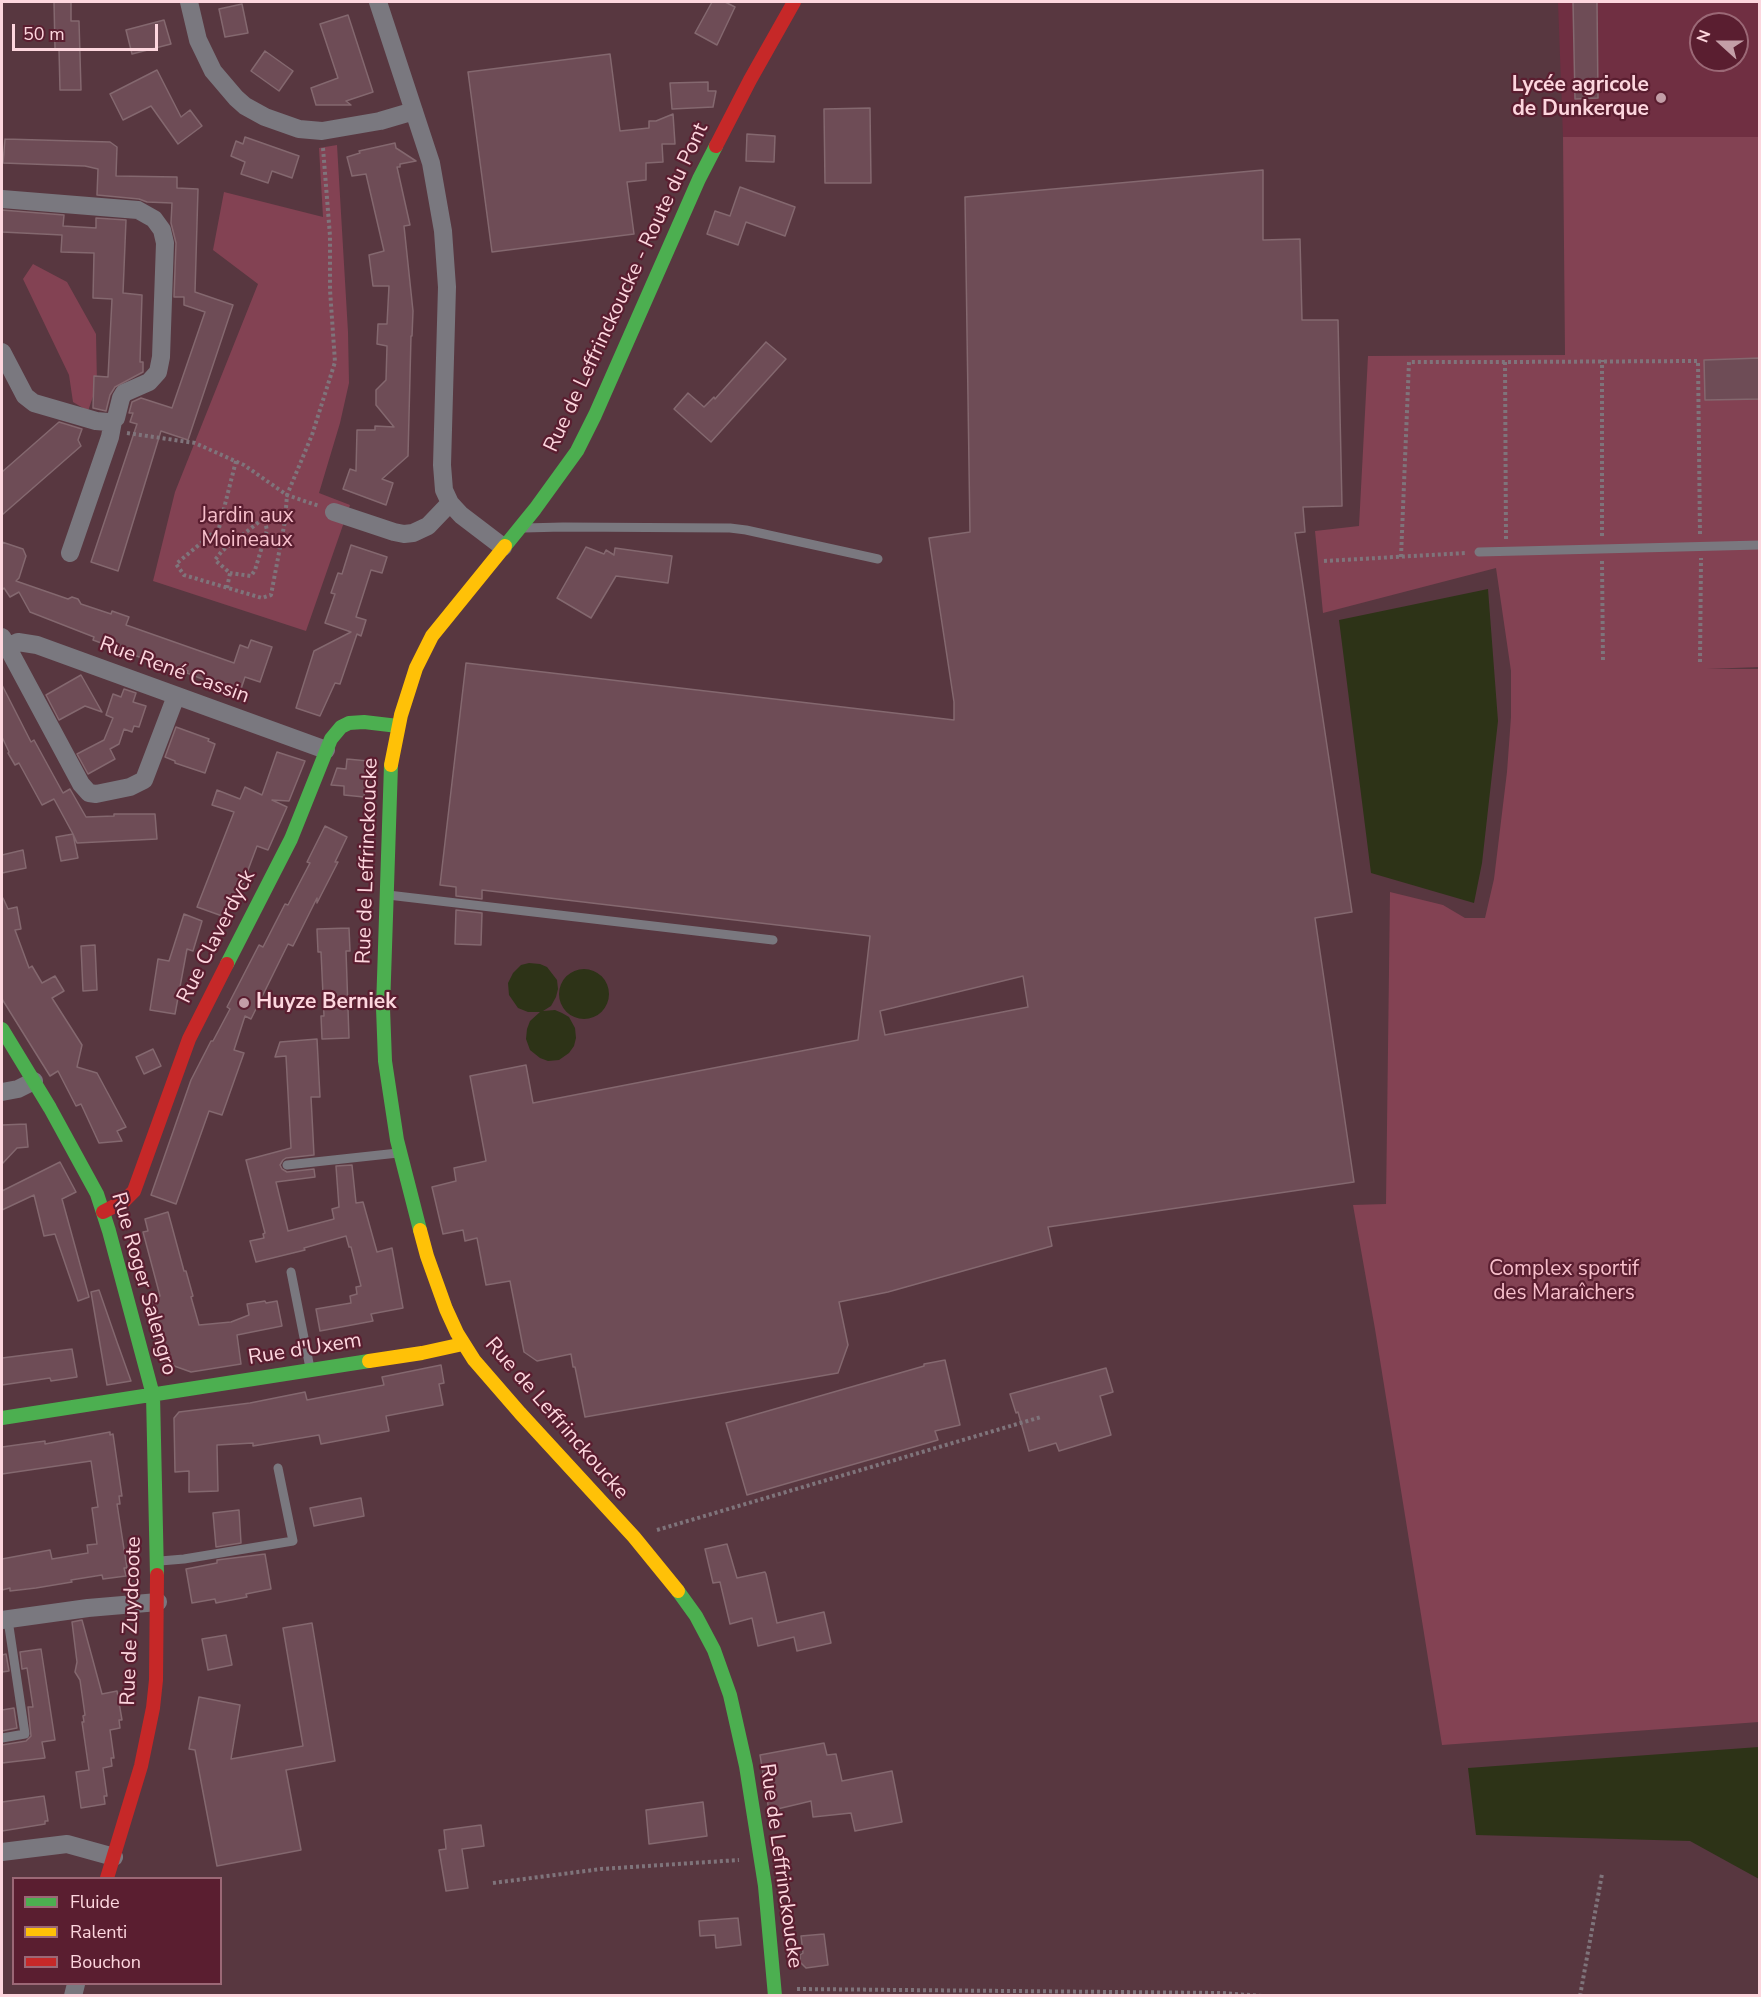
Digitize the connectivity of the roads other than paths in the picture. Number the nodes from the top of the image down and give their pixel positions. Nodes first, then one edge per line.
1 (189, 2) edge
2 (378, 2) edge
3 (794, 2) edge
4 (414, 111) junction
5 (2, 199) edge
6 (2, 352) edge
7 (112, 426) junction
8 (450, 503) junction
9 (334, 512) road end
10 (519, 528) junction
11 (1760, 545) edge
12 (503, 547) junction
13 (1479, 552) road end
14 (70, 553) dead end
15 (878, 560) dead end
16 (478, 578) joint
17 (4, 642) edge
18 (176, 696) junction
19 (398, 726) junction
20 (326, 750) junction
21 (386, 895) junction
22 (773, 940) dead end
23 (2, 1029) edge
24 (34, 1081) junction
25 (2, 1092) edge
26 (400, 1152) junction
27 (287, 1165) dead end
28 (103, 1212) junction
29 (291, 1272) dead end
30 (463, 1344) junction
31 (310, 1371) junction
32 (153, 1395) junction
33 (2, 1418) edge
34 (278, 1468) dead end
35 (158, 1561) junction
36 (158, 1602) junction
37 (4, 1620) edge
38 (2, 1738) edge
39 (2, 1852) edge
40 (114, 1857) junction
41 (107, 1877) edge
42 (775, 1992) edge

1 - 4 street
2 - 4 street
3 - 10 street, Rue de Leffrinckoucke - Route du Pont
4 - 8 street
5 - 7 street
6 - 7 street
7 - 14 street
8 - 9 street
8 - 12 street
10 - 12 street, Rue de Leffrinckoucke - Route du Pont
10 - 15 lane
11 - 13 lane
12 - 16 street, Rue de Leffrinckoucke - Route du Pont
16 - 19 street, Rue de Leffrinckoucke
17 - 18 street, Rue René Cassin
17 - 18 street
18 - 20 street, Rue René Cassin
19 - 20 street, Rue Claverdyck
19 - 21 street, Rue de Leffrinckoucke
20 - 28 street, Rue Claverdyck
21 - 22 lane
21 - 26 street, Rue de Leffrinckoucke
23 - 24 street, Rue Roger Salengro
24 - 25 street
24 - 28 street, Rue Roger Salengro
26 - 27 lane
26 - 30 street, Rue de Leffrinckoucke
28 - 32 street, Rue Roger Salengro
29 - 31 lane
30 - 31 street, Rue d'Uxem
30 - 42 street, Rue de Leffrinckoucke
31 - 32 street, Rue d'Uxem
32 - 33 street, Rue d'Uxem
32 - 35 street, Rue de Zuydcoote
34 - 35 lane
35 - 36 street, Rue de Zuydcoote
36 - 37 street
36 - 40 street, Rue de Zuydcoote
37 - 38 lane
39 - 40 street
40 - 41 street, Rue de Zuydcoote

